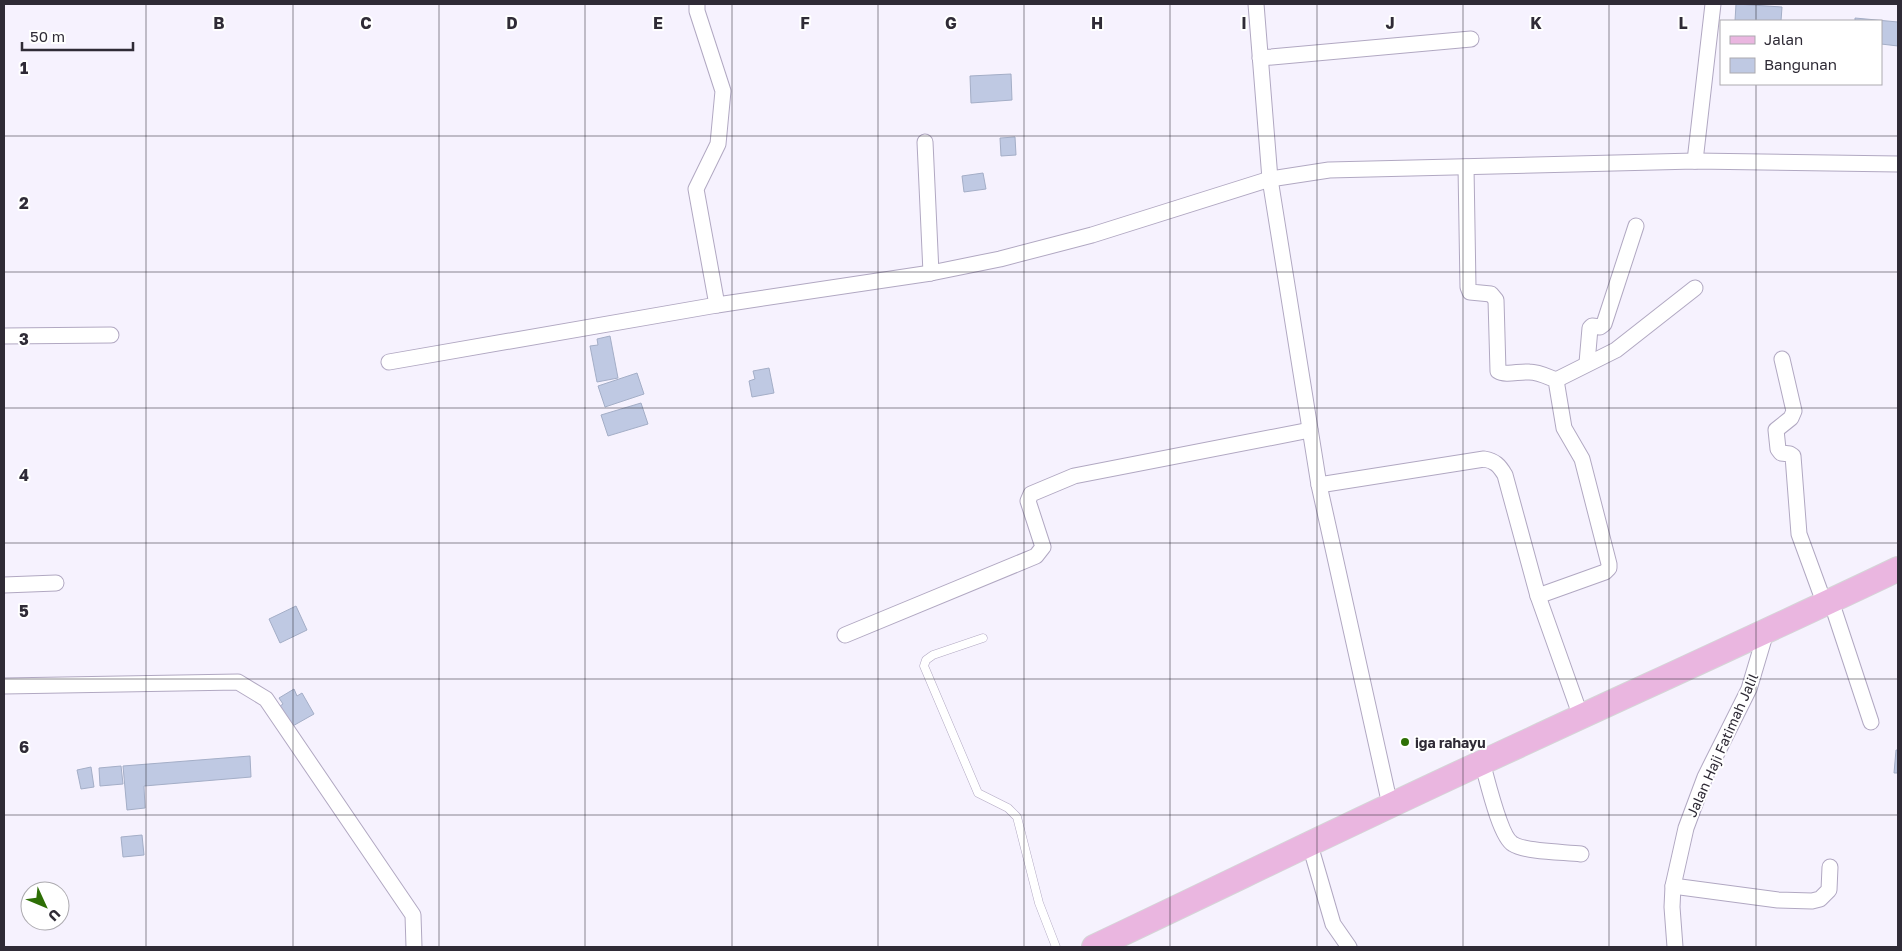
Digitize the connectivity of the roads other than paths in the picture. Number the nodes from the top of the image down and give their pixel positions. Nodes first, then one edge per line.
1 (697, 4) edge
2 (1256, 4) edge
3 (1709, 4) edge
4 (1471, 39) dead end
5 (1260, 58) junction
6 (925, 142) dead end
7 (1695, 161) junction
8 (1898, 164) edge
9 (1466, 167) junction
10 (1270, 179) junction
11 (1636, 226) dead end
12 (931, 274) junction
13 (1695, 288) dead end
14 (717, 305) junction
15 (111, 335) dead end
16 (4, 336) edge
17 (1782, 359) dead end
18 (389, 362) dead end
19 (1587, 363) junction
20 (1556, 380) junction
21 (1310, 430) junction
22 (1319, 485) junction
23 (1898, 569) edge
24 (56, 583) dead end
25 (4, 585) edge
26 (1538, 596) junction
27 (1828, 603) junction
28 (1766, 632) junction
29 (844, 635) dead end
30 (983, 638) dead end
31 (4, 686) edge
32 (1581, 717) junction
33 (1871, 722) dead end
34 (1482, 762) junction
35 (1390, 805) junction
36 (1310, 845) junction
37 (1581, 854) dead end
38 (1830, 867) dead end
39 (1672, 886) junction
40 (414, 947) edge
41 (1056, 947) edge
42 (1094, 947) edge
43 (1348, 947) edge
44 (1675, 947) edge

1 - 14 street
2 - 5 street
3 - 7 street
4 - 5 street
5 - 10 street
6 - 12 street
7 - 8 street
7 - 9 street
9 - 10 street
9 - 20 street
10 - 12 street
10 - 21 street
11 - 19 street
12 - 14 street
13 - 19 street
14 - 18 street
15 - 16 street
17 - 27 street
19 - 20 street
20 - 26 street
21 - 22 street
21 - 29 street
22 - 26 street
22 - 35 street
23 - 27 main road
24 - 25 street
26 - 32 street
27 - 28 main road
27 - 33 street
28 - 32 main road
28 - 39 street, Jalan Haji Fatimah Jalil
30 - 41 lane
31 - 40 street
32 - 34 main road
34 - 35 main road
34 - 37 street
35 - 36 main road
36 - 42 main road
36 - 43 street
38 - 39 street
39 - 44 street, Jalan Haji Fatimah Jalil

